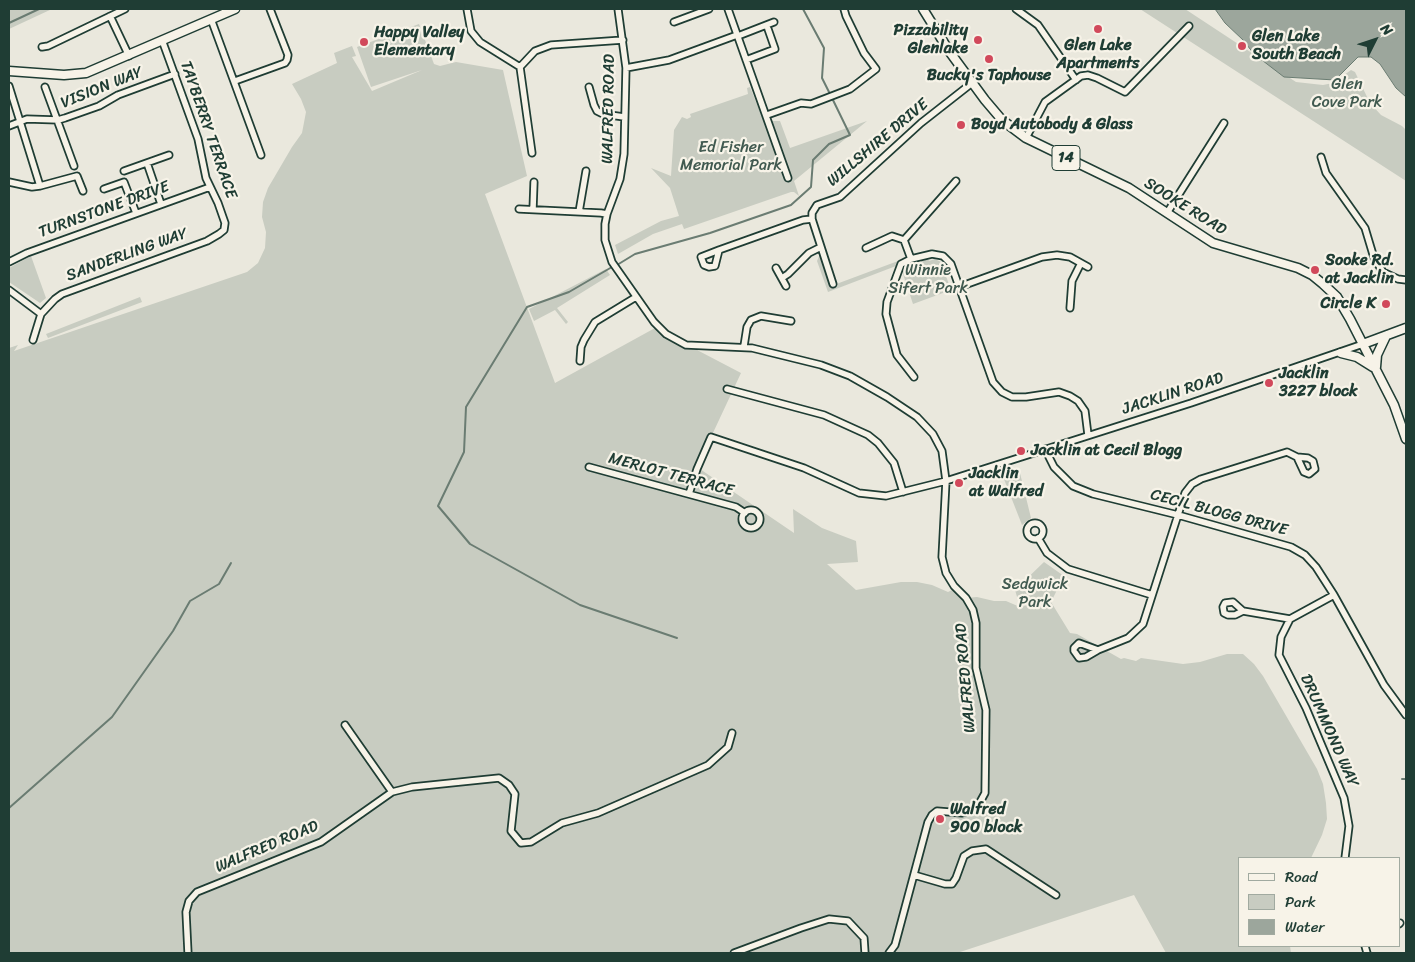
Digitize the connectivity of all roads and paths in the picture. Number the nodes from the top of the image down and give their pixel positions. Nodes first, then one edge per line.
1 (126, 9) edge
2 (235, 9) edge
3 (270, 9) edge
4 (467, 9) edge
5 (618, 9) edge
6 (709, 9) edge
7 (728, 9) edge
8 (844, 9) edge
9 (923, 9) edge
10 (1016, 9) edge
11 (110, 16) junction
12 (212, 19) junction
13 (674, 22) dead end
14 (774, 22) dead end
15 (1189, 26) dead end
16 (768, 29) dead end
17 (737, 35) junction
18 (162, 40) junction
19 (623, 40) junction
20 (42, 47) dead end
21 (129, 56) junction
22 (746, 60) junction
23 (520, 67) junction
24 (626, 68) junction
25 (9, 71) edge
26 (175, 74) junction
27 (1076, 80) junction
28 (235, 81) junction
29 (972, 83) junction
30 (9, 86) edge
31 (46, 87) dead end
32 (589, 87) dead end
33 (766, 115) junction
34 (624, 117) junction
35 (58, 120) junction
36 (20, 121) junction
37 (1224, 123) dead end
38 (9, 126) edge
39 (1026, 138) junction
40 (532, 153) dead end
41 (169, 155) dead end
42 (261, 155) dead end
43 (1321, 157) dead end
44 (147, 163) junction
45 (74, 166) dead end
46 (124, 171) dead end
47 (586, 171) dead end
48 (788, 178) dead end
49 (956, 181) dead end
50 (9, 182) edge
51 (534, 182) dead end
52 (40, 186) junction
53 (210, 187) junction
54 (104, 189) dead end
55 (83, 190) dead end
56 (161, 204) junction
57 (518, 209) dead end
58 (533, 209) junction
59 (579, 212) junction
60 (136, 213) junction
61 (1167, 213) junction
62 (607, 214) junction
63 (812, 219) junction
64 (224, 230) joint
65 (904, 240) junction
66 (821, 248) junction
67 (866, 248) dead end
68 (719, 250) dead end
69 (911, 259) junction
70 (9, 262) edge
71 (1081, 263) junction
72 (1088, 267) dead end
73 (776, 268) dead end
74 (782, 278) junction
75 (1406, 280) edge
76 (833, 284) dead end
77 (786, 286) dead end
78 (960, 287) junction
79 (9, 290) edge
80 (636, 297) junction
81 (1070, 308) dead end
82 (41, 314) junction
83 (791, 321) dead end
84 (1406, 328) edge
85 (1386, 335) junction
86 (33, 340) dead end
87 (1363, 344) junction
88 (744, 346) junction
89 (1341, 353) junction
90 (580, 361) dead end
91 (1376, 369) junction
92 (914, 377) dead end
93 (727, 389) dead end
94 (1088, 435) junction
95 (1406, 439) edge
96 (1045, 449) junction
97 (1297, 457) dead end
98 (589, 467) dead end
99 (946, 481) junction
100 (903, 492) junction
101 (689, 494) junction
102 (744, 513) dead end
103 (1178, 515) junction
104 (1038, 538) dead end
105 (1152, 594) junction
106 (1334, 595) junction
107 (1243, 611) dead end
108 (1290, 619) junction
109 (1098, 650) dead end
110 (1406, 715) edge
111 (345, 725) dead end
112 (732, 733) dead end
113 (392, 792) junction
114 (1345, 857) edge
115 (914, 875) junction
116 (1056, 895) dead end
117 (188, 953) edge
118 (734, 953) edge
119 (865, 953) edge
120 (889, 953) edge

1 - 11 street
2 - 12 main road
3 - 28 street
4 - 23 street
5 - 19 street, WALFRED ROAD
6 - 13 street
7 - 17 street
8 - 33 street
9 - 29 main road, SOOKE ROAD / 14
10 - 27 street
11 - 20 street
11 - 21 street
12 - 18 main road
12 - 28 street
14 - 17 street
15 - 27 street
16 - 22 street
17 - 22 street
17 - 24 street
18 - 21 main road
18 - 26 street, TAYBERRY TERRACE
19 - 23 street
19 - 24 street, WALFRED ROAD
21 - 25 main road
22 - 33 street
23 - 40 street
24 - 34 street, WALFRED ROAD
26 - 35 street, VISION WAY
26 - 53 street, TAYBERRY TERRACE
27 - 39 street
28 - 42 street
29 - 39 main road, SOOKE ROAD / 14
29 - 63 street, WILLSHIRE DRIVE
30 - 36 street
31 - 35 street
32 - 34 street
33 - 48 street
34 - 62 street, WALFRED ROAD
35 - 36 street, VISION WAY
35 - 45 street
36 - 38 street, VISION WAY
36 - 52 street
37 - 61 street
39 - 61 main road, SOOKE ROAD / 14
41 - 44 street
43 - 75 street
44 - 46 street
44 - 56 street
47 - 59 street
49 - 65 street
50 - 52 street
51 - 58 street
52 - 55 street
53 - 56 street, TURNSTONE DRIVE
53 - 64 street, TAYBERRY TERRACE
54 - 60 street
56 - 60 street, TURNSTONE DRIVE
57 - 58 street
58 - 59 street
59 - 62 street
60 - 70 street, TURNSTONE DRIVE
61 - 87 main road, SOOKE ROAD / 14
62 - 80 street, WALFRED ROAD
63 - 66 street
63 - 68 street
64 - 82 street, SANDERLING WAY
65 - 67 street
65 - 69 street
66 - 74 street
66 - 76 street
69 - 78 street
69 - 92 street
71 - 72 street
71 - 78 street
71 - 81 street
73 - 74 street
74 - 77 street
78 - 94 street
79 - 82 street
80 - 88 street, WALFRED ROAD
80 - 90 street
82 - 86 street, SANDERLING WAY
83 - 88 street
84 - 85 main road, JACKLIN ROAD
85 - 87 main road, JACKLIN ROAD
85 - 91 main road
87 - 89 street, JACKLIN ROAD
87 - 91 main road, SOOKE ROAD / 14
88 - 99 street, WALFRED ROAD
89 - 91 main road
89 - 94 street, JACKLIN ROAD
91 - 95 main road, SOOKE ROAD / 14
93 - 100 street
94 - 96 street, JACKLIN ROAD
96 - 99 street, JACKLIN ROAD
96 - 103 street, CECIL BLOGG DRIVE
97 - 103 street
98 - 101 street, MERLOT TERRACE
99 - 100 street, JACKLIN ROAD
99 - 115 street, WALFRED ROAD
100 - 101 street, JACKLIN ROAD
101 - 102 street, MERLOT TERRACE
103 - 105 street
103 - 106 street, CECIL BLOGG DRIVE
104 - 105 street
105 - 109 street
106 - 108 street
106 - 110 street, CECIL BLOGG DRIVE
107 - 108 street
108 - 114 street, DRUMMOND WAY
111 - 113 street
112 - 113 street, WALFRED ROAD
113 - 117 street, WALFRED ROAD
115 - 116 street
115 - 120 street, WALFRED ROAD
118 - 119 street

